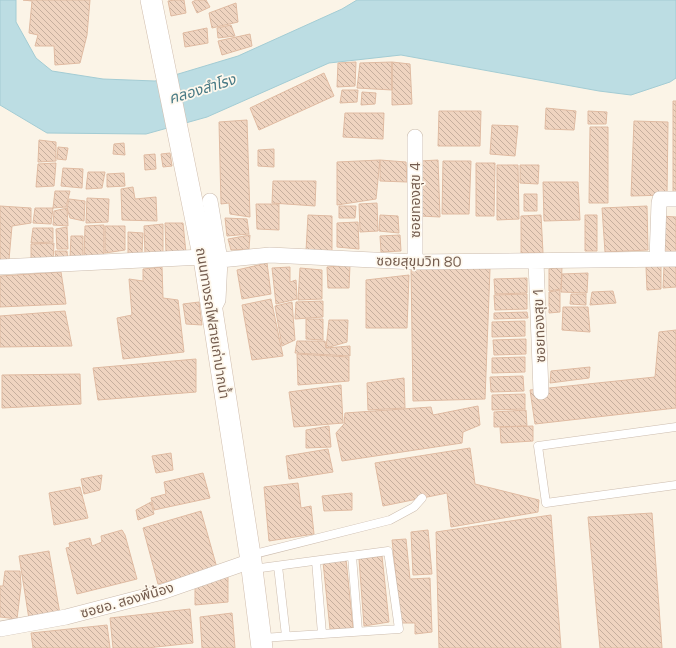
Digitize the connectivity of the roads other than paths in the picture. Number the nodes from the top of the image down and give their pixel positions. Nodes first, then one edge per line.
1 (151, 0) edge
2 (415, 137) dead end
3 (676, 199) edge
4 (210, 202) dead end
5 (212, 258) junction
6 (658, 259) junction
7 (676, 259) edge
8 (536, 261) junction
9 (415, 262) junction
10 (0, 267) edge
11 (541, 392) dead end
12 (676, 427) edge
13 (676, 484) edge
14 (422, 498) dead end
15 (352, 556) junction
16 (316, 561) junction
17 (251, 562) junction
18 (278, 566) junction
19 (0, 629) edge
20 (358, 631) junction
21 (322, 634) junction
22 (286, 636) junction
23 (262, 643) edge

1 - 5 main road, ถนนทางรถไฟสายเก่าปากน้ำ
2 - 9 street, ซอยทองสุข 4
3 - 6 street
4 - 5 street
5 - 9 street, ซอยสุขุมวิท 80
5 - 10 street, ซอยสุขุมวิท 80
5 - 17 main road, ถนนทางรถไฟสายเก่าปากน้ำ
6 - 7 street, ซอยสุขุมวิท 80
6 - 8 street, ซอยสุขุมวิท 80
8 - 9 street, ซอยสุขุมวิท 80
8 - 11 street, ซอยทองสุข 1
12 - 13 lane
14 - 17 lane
15 - 16 lane
15 - 20 lane
15 - 20 lane
16 - 18 lane
16 - 21 lane
17 - 18 lane
17 - 19 street, ซอยอ. สองพี่น้อง
17 - 23 main road, ถนนทางรถไฟสายเก่าปากน้ำ
18 - 22 lane
20 - 21 lane
21 - 22 lane
22 - 23 lane

